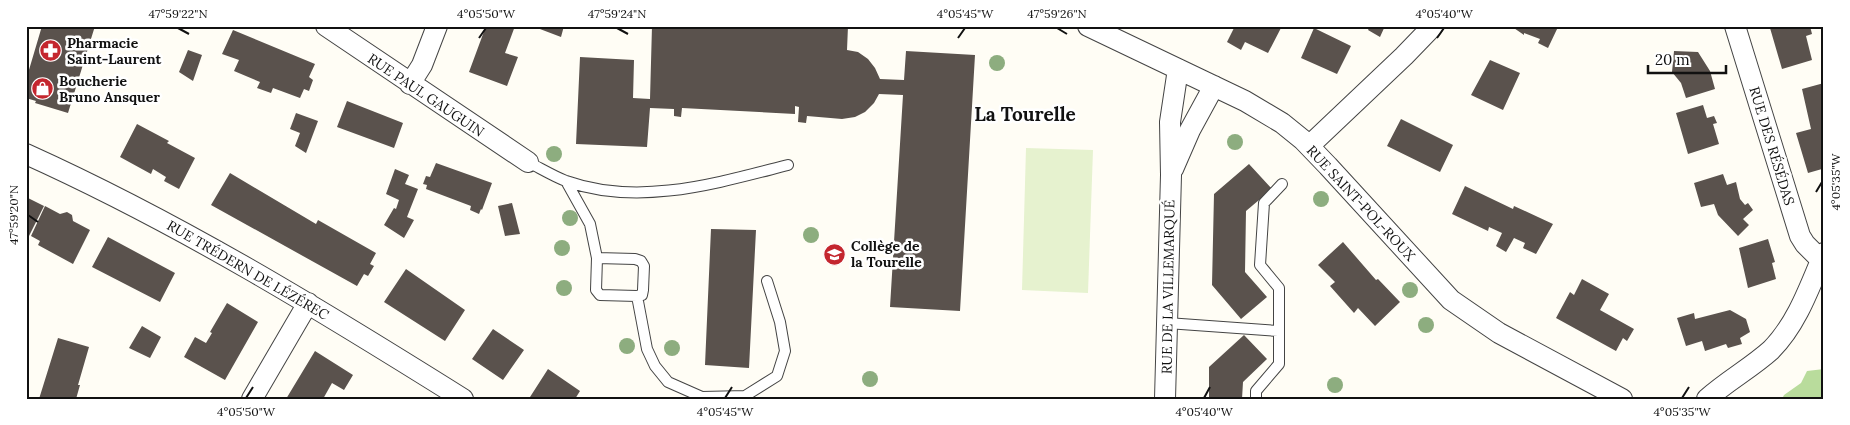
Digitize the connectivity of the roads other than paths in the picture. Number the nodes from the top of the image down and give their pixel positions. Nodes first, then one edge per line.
1 (326, 26) edge
2 (437, 26) edge
3 (1088, 26) edge
4 (1433, 26) edge
5 (1735, 26) edge
6 (1178, 69) junction
7 (410, 84) junction
8 (1214, 86) junction
9 (1309, 146) junction
10 (26, 154) edge
11 (528, 162) joint
12 (788, 165) dead end
13 (1170, 175) junction
14 (566, 181) junction
15 (1282, 184) dead end
16 (1822, 256) edge
17 (597, 258) junction
18 (767, 280) dead end
19 (637, 296) junction
20 (308, 303) junction
21 (1167, 323) junction
22 (1278, 331) junction
23 (252, 399) edge
24 (463, 399) edge
25 (1165, 399) edge
26 (1256, 399) edge
27 (1622, 399) edge
28 (1707, 399) edge

1 - 7 street, RUE PAUL GAUGUIN
2 - 7 street
3 - 6 street, RUE SAINT-POL-ROUX
4 - 9 street
5 - 16 street, RUE DES RÉSÉDAS
6 - 8 street, RUE SAINT-POL-ROUX
6 - 13 street, RUE DE LA VILLEMARQUÉ
7 - 11 street, RUE PAUL GAUGUIN
8 - 9 street, RUE SAINT-POL-ROUX
8 - 13 street, RUE DE LA VILLEMARQUÉ
9 - 27 street, RUE SAINT-POL-ROUX
10 - 20 street, RUE TRÉDERN DE LÉZÉREC
11 - 14 lane
12 - 14 lane
13 - 21 street, RUE DE LA VILLEMARQUÉ
14 - 17 lane
15 - 22 lane
16 - 28 street, RUE DES RÉSÉDAS
17 - 19 lane
17 - 19 lane
18 - 19 lane
20 - 23 street
20 - 24 street, RUE TRÉDERN DE LÉZÉREC
21 - 22 lane
21 - 25 street, RUE DE LA VILLEMARQUÉ
22 - 26 lane

